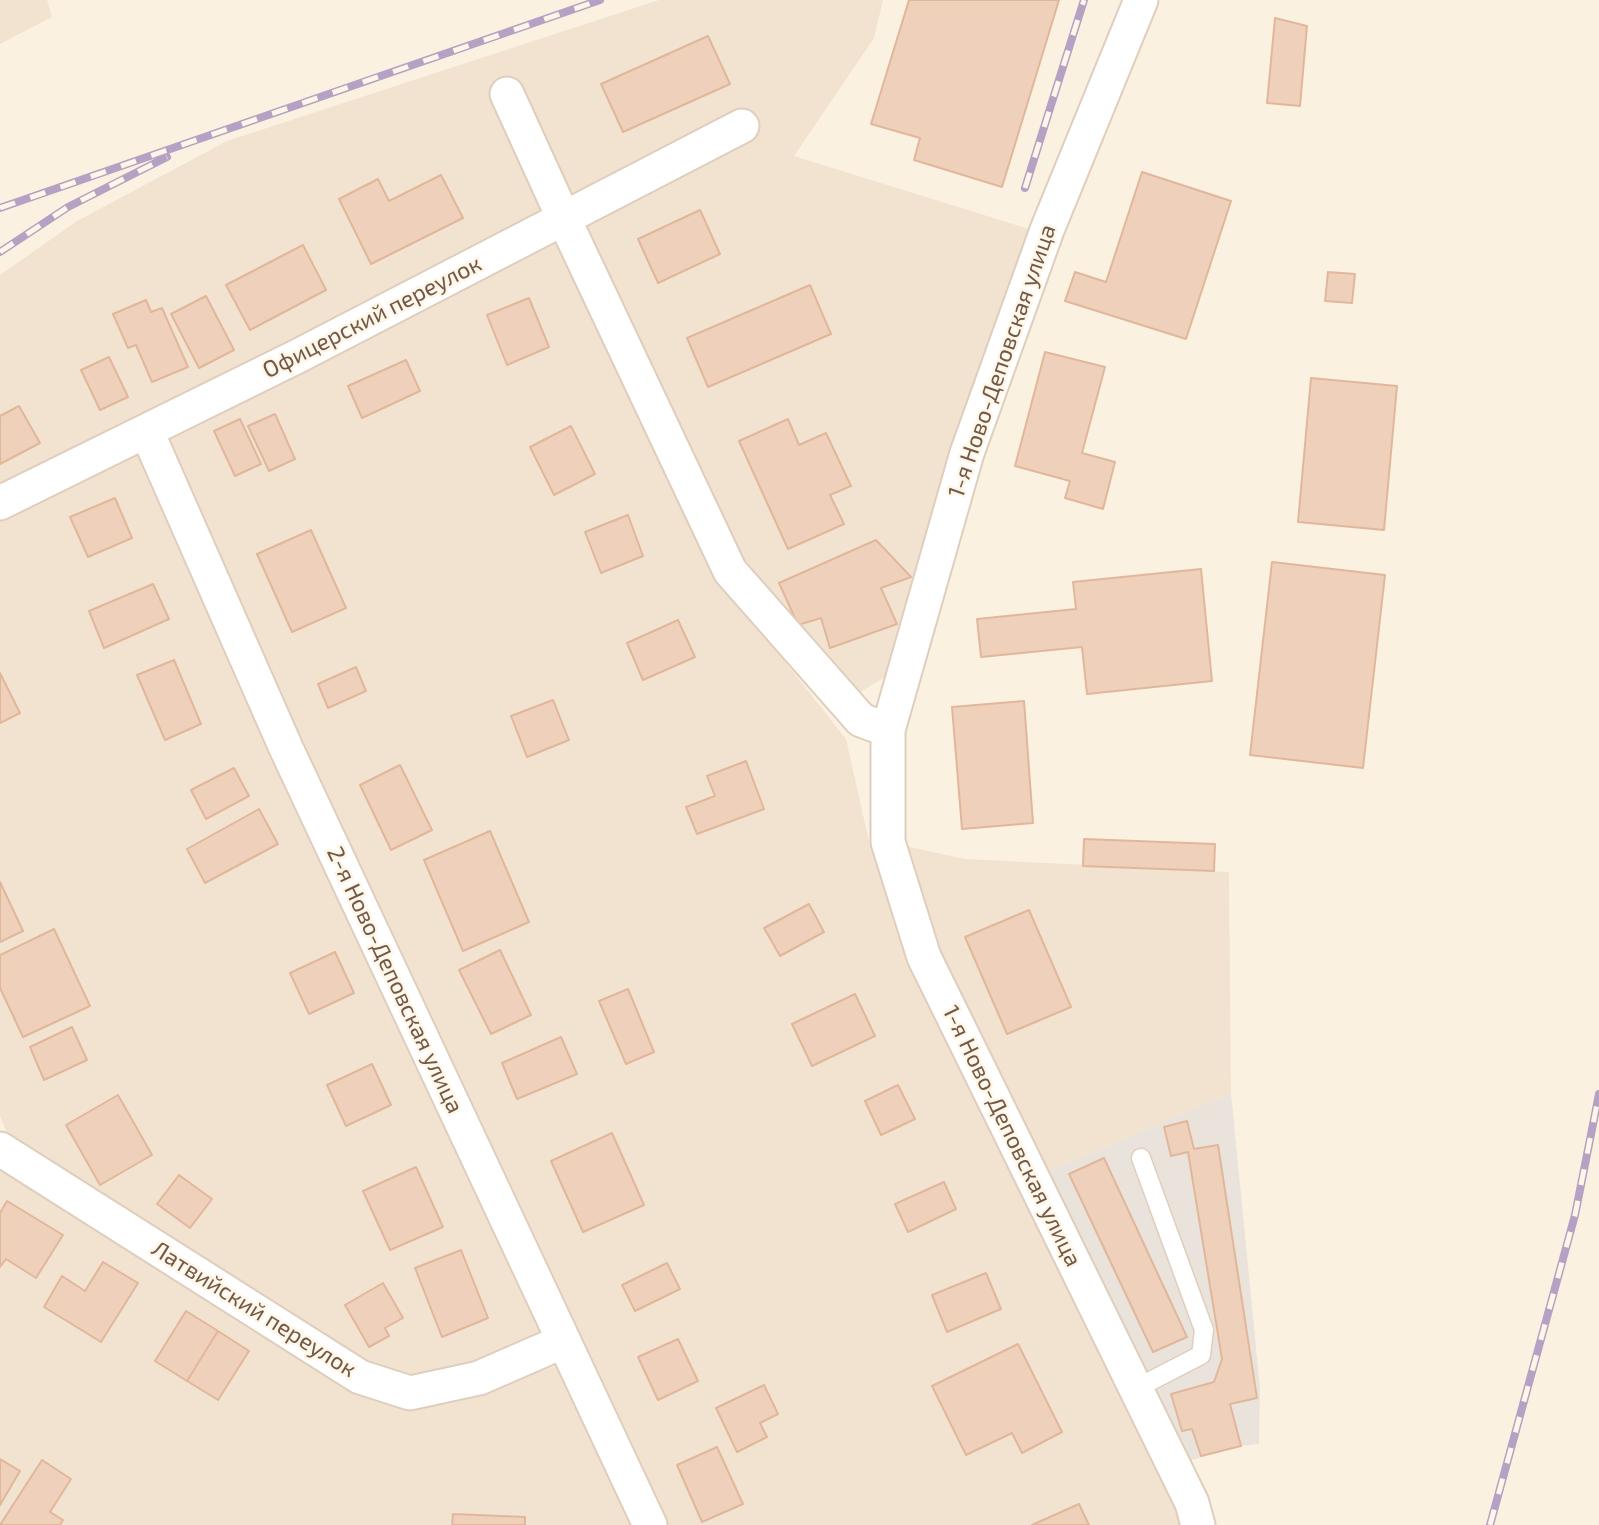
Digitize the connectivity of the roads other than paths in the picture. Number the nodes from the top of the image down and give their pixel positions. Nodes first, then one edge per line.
1 (1141, 0) edge
2 (508, 93) dead end
3 (742, 126) dead end
4 (563, 217) junction
5 (148, 432) junction
6 (0, 503) edge
7 (888, 730) junction
8 (0, 1149) edge
9 (1141, 1158) dead end
10 (564, 1341) junction
11 (1135, 1389) junction
12 (650, 1525) edge
13 (1198, 1525) edge

1 - 7 street, 1-я Ново-Деповская улица
2 - 4 street
3 - 4 street, Офицерский переулок
4 - 5 street, Офицерский переулок
4 - 7 street
5 - 6 street, Офицерский переулок
5 - 10 street, 2-я Ново-Деповская улица
7 - 11 street, 1-я Ново-Деповская улица
8 - 10 street, Латвийский переулок
9 - 11 lane
10 - 12 street, 2-я Ново-Деповская улица
11 - 13 street, 1-я Ново-Деповская улица

